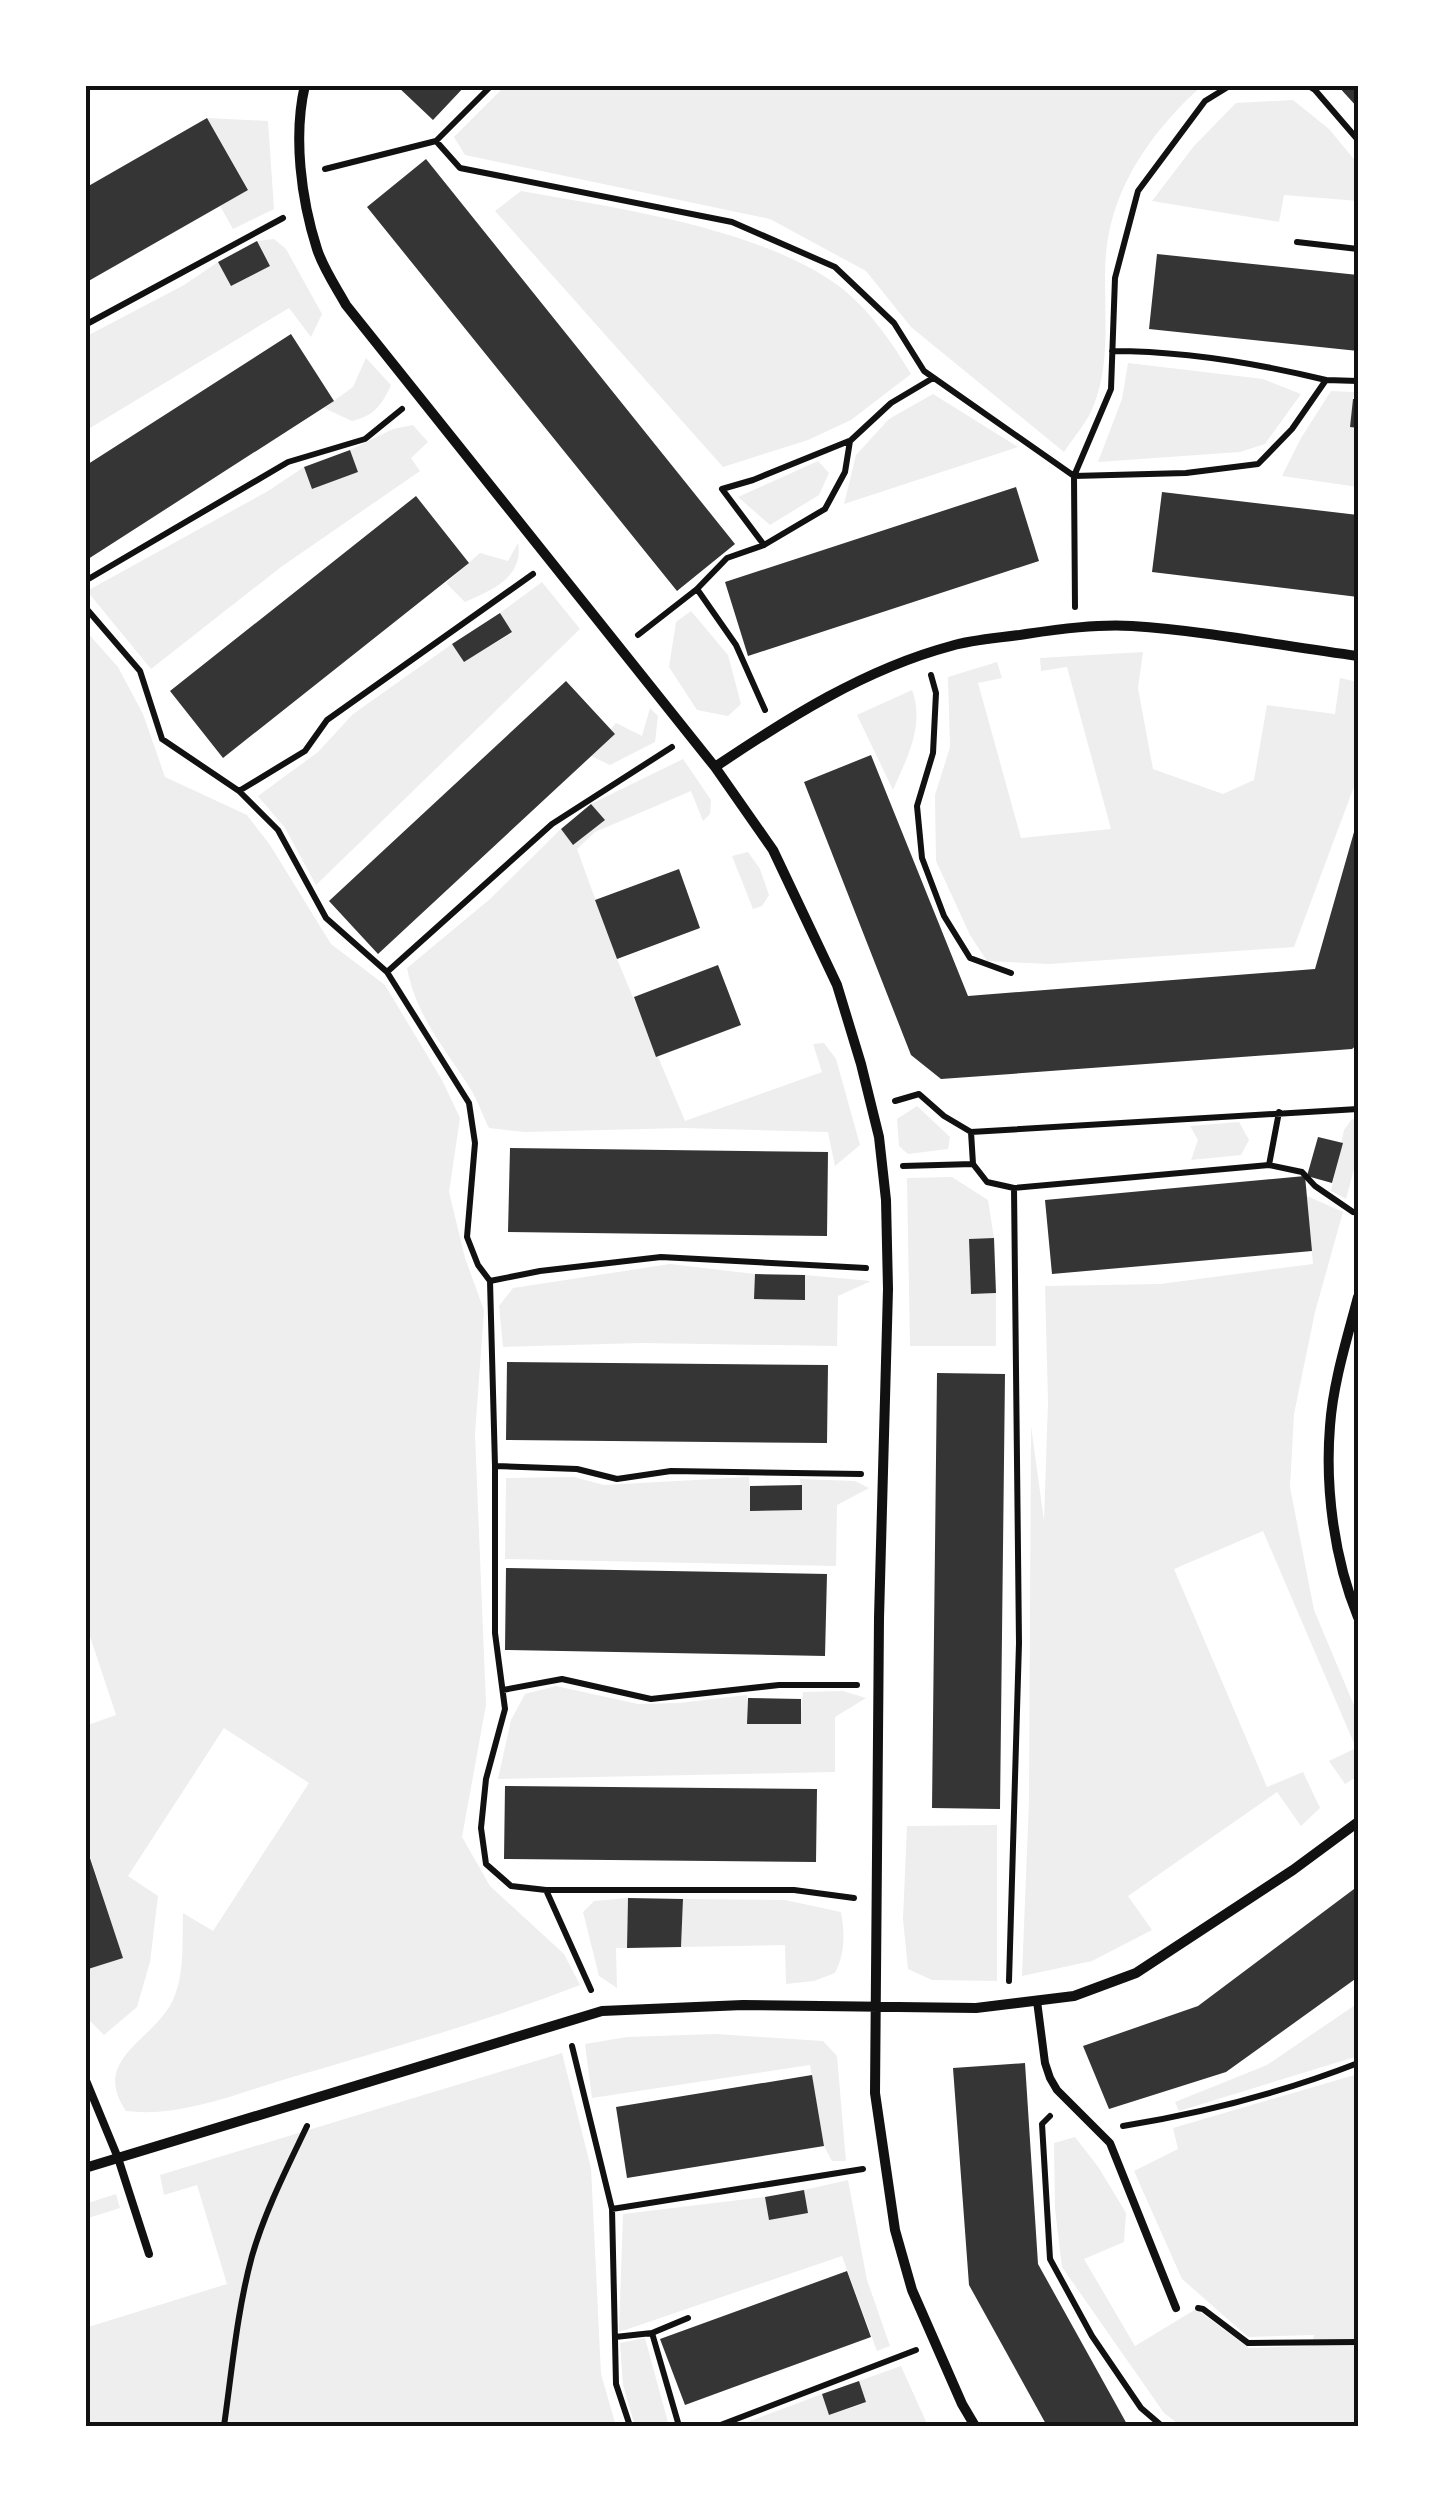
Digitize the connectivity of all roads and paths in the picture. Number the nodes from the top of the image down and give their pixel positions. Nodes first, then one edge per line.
1 (305, 85) edge
2 (492, 85) edge
3 (1231, 85) edge
4 (1307, 85) edge
5 (1358, 140) edge
6 (436, 142) junction
7 (303, 174) junction
8 (306, 206) junction
9 (1297, 242) dead end
10 (1358, 249) edge
11 (85, 326) edge
12 (1112, 351) junction
13 (934, 378) junction
14 (1326, 380) junction
15 (1358, 381) edge
16 (418, 396) junction
17 (850, 441) junction
18 (1074, 476) junction
19 (764, 546) junction
20 (550, 562) junction
21 (85, 581) edge
22 (698, 589) junction
23 (85, 607) edge
24 (1076, 628) junction
25 (621, 648) junction
26 (926, 655) junction
27 (1358, 656) edge
28 (773, 728) junction
29 (690, 736) junction
30 (715, 767) junction
31 (238, 791) junction
32 (387, 972) junction
33 (1011, 973) dead end
34 (871, 1107) junction
35 (1358, 1108) edge
36 (1279, 1112) junction
37 (971, 1132) junction
38 (972, 1164) junction
39 (1269, 1165) junction
40 (882, 1167) junction
41 (1014, 1188) junction
42 (1354, 1212) dead end
43 (887, 1269) junction
44 (490, 1281) junction
45 (1358, 1297) edge
46 (495, 1466) junction
47 (883, 1474) junction
48 (1358, 1617) edge
49 (878, 1684) junction
50 (503, 1690) junction
51 (1358, 1822) edge
52 (546, 1890) junction
53 (875, 1900) junction
54 (1036, 2002) junction
55 (1008, 2004) junction
56 (874, 2008) junction
57 (602, 2011) junction
58 (566, 2020) junction
59 (1358, 2064) edge
60 (85, 2078) edge
61 (324, 2094) junction
62 (1067, 2100) junction
63 (1100, 2130) junction
64 (118, 2158) junction
65 (884, 2166) junction
66 (85, 2168) edge
67 (612, 2209) junction
68 (148, 2254) dead end
69 (1176, 2308) joint
70 (688, 2318) dead end
71 (652, 2333) junction
72 (615, 2337) junction
73 (1358, 2342) edge
74 (936, 2343) junction
75 (224, 2426) edge
76 (630, 2426) edge
77 (680, 2426) edge
78 (718, 2426) edge
79 (976, 2426) edge
80 (1162, 2426) edge

1 - 7 street
2 - 6 path
3 - 12 path
4 - 5 path
6 - 7 path
6 - 13 path
7 - 8 street
8 - 11 path
8 - 16 street
9 - 10 path
12 - 14 path
12 - 18 path
13 - 17 path
13 - 18 path
14 - 15 path
14 - 18 path
16 - 20 street
16 - 21 path
17 - 19 path
17 - 19 path
18 - 24 path
19 - 22 path
20 - 25 street
20 - 31 path
22 - 25 path
22 - 28 path
23 - 31 path
24 - 26 street
24 - 27 street
25 - 29 street
26 - 28 street
26 - 33 path
28 - 30 street
29 - 30 street
29 - 32 path
30 - 34 street
31 - 32 path
32 - 44 path
34 - 37 path
34 - 40 street
35 - 36 path
36 - 37 path
36 - 39 path
37 - 38 path
38 - 40 path
38 - 41 path
39 - 41 path
39 - 42 path
40 - 43 street
41 - 55 path
43 - 44 path
43 - 47 street
44 - 46 path
45 - 48 street
46 - 47 path
46 - 50 path
47 - 49 street
49 - 50 path
49 - 53 street
50 - 52 path
51 - 54 street
52 - 53 path
52 - 57 path
53 - 56 street
54 - 55 street
54 - 62 lane
55 - 56 street
56 - 57 street
56 - 65 street
57 - 58 street
58 - 61 street
58 - 67 path
59 - 63 path
60 - 64 lane
61 - 64 street
61 - 75 path
62 - 63 lane
62 - 80 path
63 - 69 lane
64 - 66 street
64 - 68 lane
65 - 67 path
65 - 74 street
67 - 72 path
69 - 73 path
70 - 71 path
71 - 72 path
71 - 77 path
72 - 76 path
74 - 78 path
74 - 79 street

